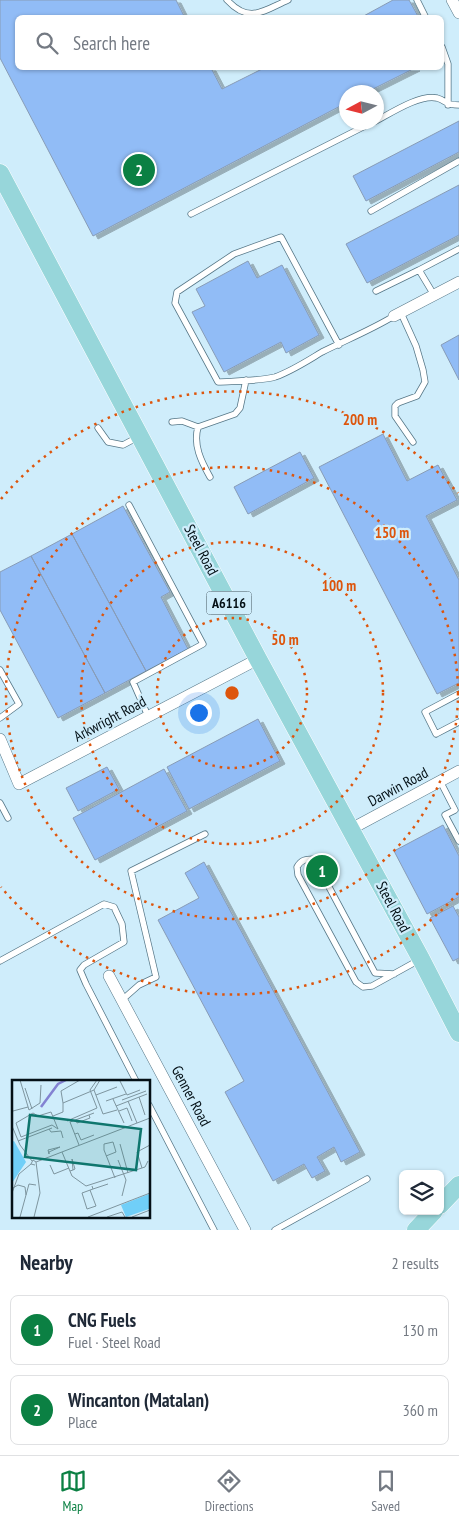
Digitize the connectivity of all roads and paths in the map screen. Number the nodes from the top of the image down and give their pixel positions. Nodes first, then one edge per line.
1 (227, 0) edge
2 (288, 0) edge
3 (417, 0) edge
4 (452, 0) edge
5 (459, 13) edge
6 (424, 15) edge
7 (444, 53) edge
8 (448, 105) junction
9 (459, 105) edge
10 (384, 117) edge
11 (357, 130) edge
12 (459, 161) edge
13 (0, 173) edge
14 (371, 211) dead end
15 (191, 214) dead end
16 (459, 249) edge
17 (419, 270) junction
18 (459, 282) edge
19 (376, 291) dead end
20 (434, 295) junction
21 (398, 315) junction
22 (339, 344) junction
23 (246, 380) junction
24 (172, 422) dead end
25 (198, 427) junction
26 (98, 428) dead end
27 (140, 436) junction
28 (413, 442) dead end
29 (210, 477) dead end
30 (129, 505) dead end
31 (258, 659) junction
32 (0, 670) edge
33 (459, 694) edge
34 (148, 716) junction
35 (0, 718) edge
36 (459, 722) edge
37 (0, 738) edge
38 (459, 771) edge
39 (440, 781) junction
40 (0, 803) edge
41 (8, 818) dead end
42 (351, 829) junction
43 (205, 834) dead end
44 (459, 841) edge
45 (421, 959) junction
46 (0, 961) edge
47 (394, 974) junction
48 (109, 976) dead end
49 (122, 1000) junction
50 (459, 1033) edge
51 (135, 1080) edge
52 (150, 1107) edge
53 (367, 1179) dead end
54 (459, 1186) edge
55 (444, 1201) edge
56 (430, 1215) edge
57 (214, 1230) edge
58 (245, 1230) edge
59 (275, 1230) edge
60 (416, 1230) edge

1 - 2 lane
3 - 6 lane
4 - 5 street
7 - 8 lane
8 - 9 lane
8 - 10 lane
11 - 15 lane
12 - 14 lane
13 - 27 main road, Steel Road / A6116
16 - 17 lane
17 - 19 lane
17 - 20 lane
18 - 20 street
20 - 21 street
21 - 22 lane
21 - 28 lane
22 - 23 lane
22 - 23 lane
23 - 25 lane
24 - 25 lane
25 - 29 lane
26 - 27 lane
27 - 31 main road, Steel Road / A6116
30 - 34 lane
31 - 34 street, Arkwright Road
31 - 42 main road, Steel Road / A6116
32 - 35 lane
33 - 36 lane
34 - 37 street, Arkwright Road
38 - 39 street, Darwin Road
39 - 42 street, Darwin Road
39 - 44 lane
40 - 41 lane
42 - 45 main road, Steel Road / A6116
43 - 49 lane
45 - 47 lane
45 - 50 main road, Steel Road / A6116
46 - 51 lane
47 - 47 lane
48 - 49 street, Genner Road
49 - 58 street, Genner Road
52 - 57 lane
53 - 59 lane
54 - 55 main road
56 - 60 main road

